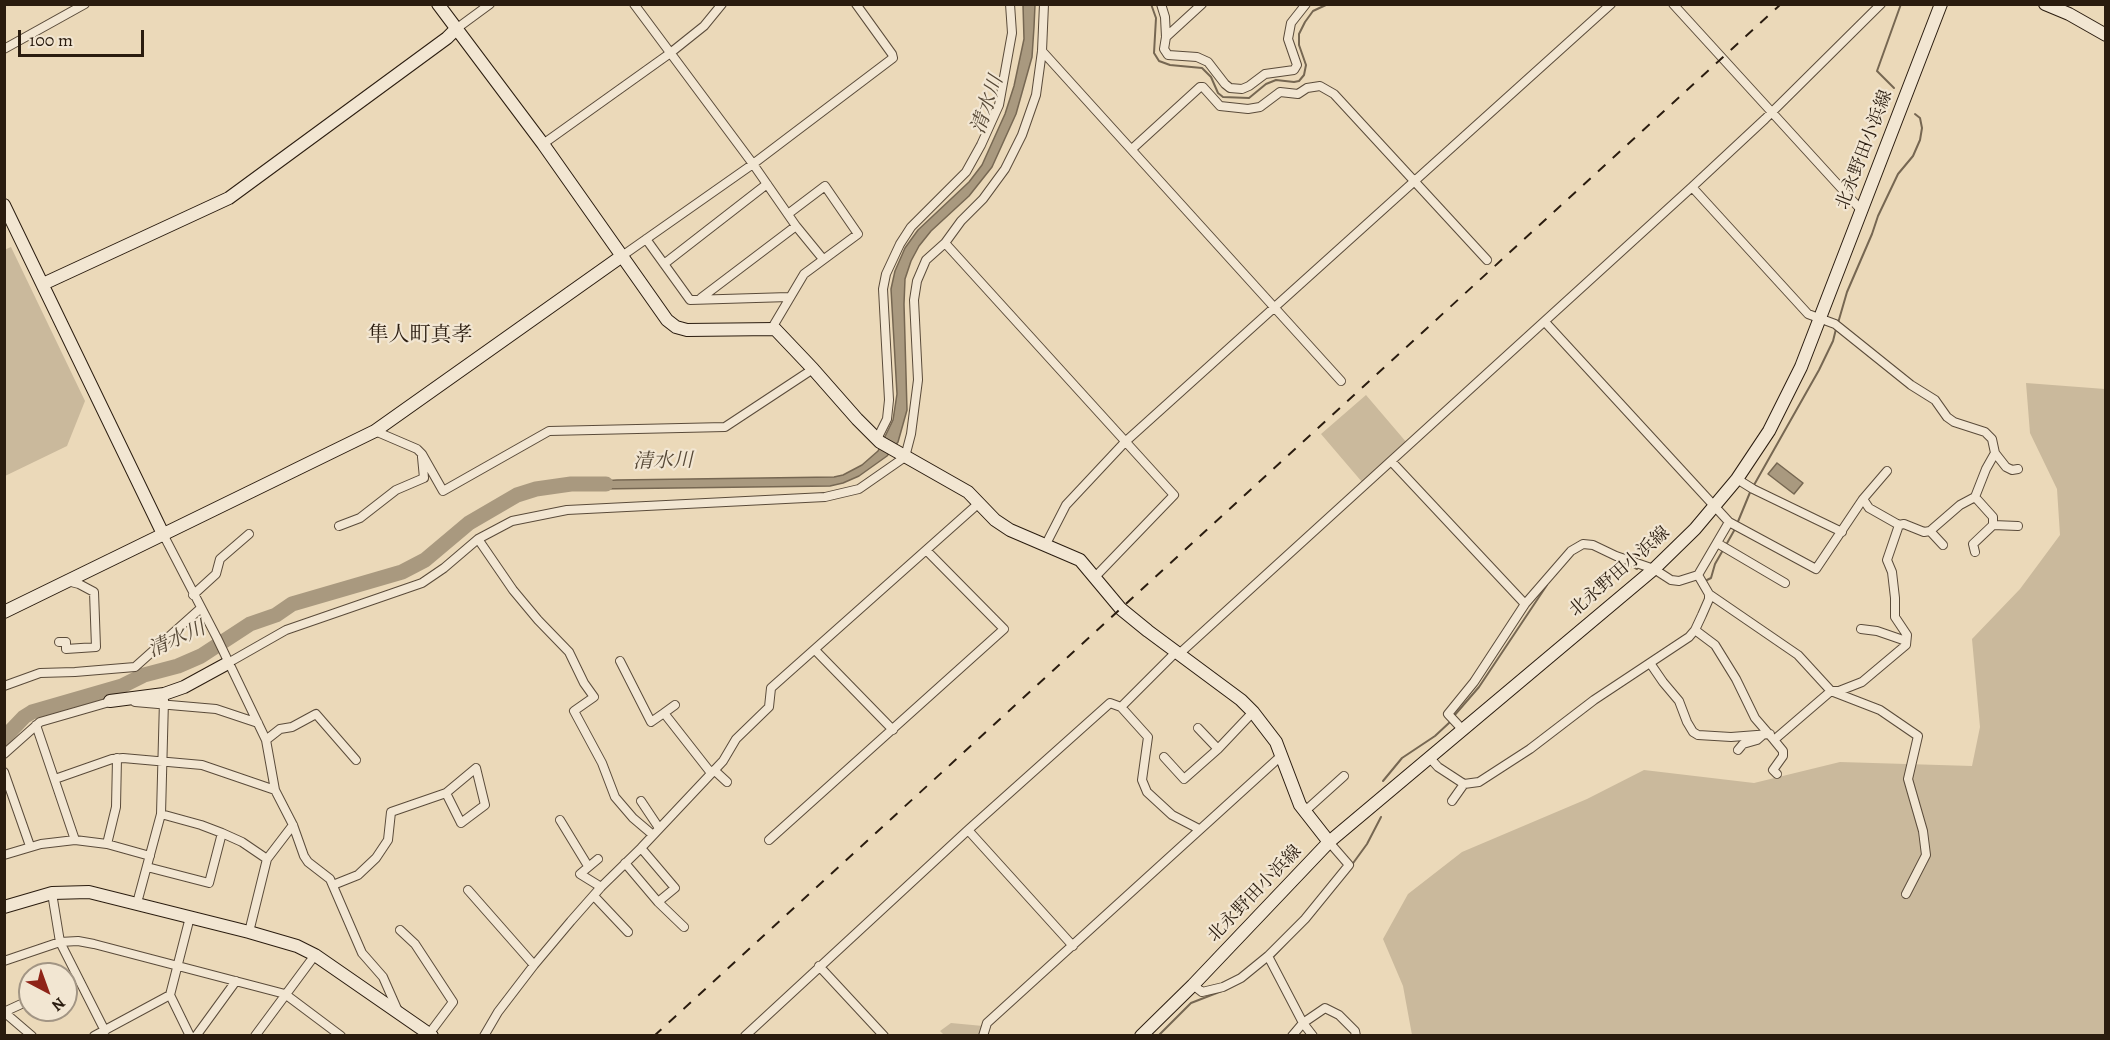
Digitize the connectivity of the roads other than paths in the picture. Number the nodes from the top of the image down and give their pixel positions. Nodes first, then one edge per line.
1 (85, 4) edge
2 (438, 4) edge
3 (490, 4) edge
4 (634, 4) edge
5 (722, 4) edge
6 (856, 4) edge
7 (1010, 4) edge
8 (1044, 4) edge
9 (1161, 4) edge
10 (1202, 4) edge
11 (1306, 4) edge
12 (1611, 4) edge
13 (1673, 4) edge
14 (1881, 4) edge
15 (1941, 4) edge
16 (2045, 4) edge
17 (456, 29) junction
18 (2106, 35) edge
19 (1166, 37) junction
20 (4, 49) edge
21 (1042, 51) junction
22 (669, 54) junction
23 (1771, 112) junction
24 (543, 144) junction
25 (1132, 149) junction
26 (753, 164) junction
27 (1414, 182) junction
28 (767, 184) junction
29 (1692, 187) junction
30 (4, 205) edge
31 (1862, 211) junction
32 (788, 214) junction
33 (796, 226) junction
34 (646, 239) junction
35 (945, 243) junction
36 (622, 256) junction
37 (823, 259) junction
38 (1487, 260) dead end
39 (664, 264) junction
40 (43, 284) junction
41 (789, 297) junction
42 (701, 298) junction
43 (1275, 306) junction
44 (1820, 318) junction
45 (1545, 322) junction
46 (772, 328) junction
47 (813, 369) junction
48 (1341, 381) dead end
49 (375, 431) junction
50 (879, 441) junction
51 (1125, 442) junction
52 (1995, 453) junction
53 (422, 454) junction
54 (902, 455) junction
55 (1391, 461) junction
56 (2018, 469) dead end
57 (1887, 471) dead end
58 (1745, 484) junction
59 (1975, 497) junction
60 (1863, 499) junction
61 (979, 503) junction
62 (1714, 507) junction
63 (1734, 524) junction
64 (1899, 525) junction
65 (1993, 525) junction
66 (339, 526) dead end
67 (2018, 526) dead end
68 (1930, 531) junction
69 (1842, 532) junction
70 (249, 534) dead end
71 (164, 536) junction
72 (478, 539) junction
73 (1046, 544) junction
74 (1719, 544) junction
75 (1942, 545) dead end
76 (926, 550) junction
77 (1975, 552) dead end
78 (1654, 569) junction
79 (1095, 577) junction
80 (1700, 578) junction
81 (71, 582) junction
82 (1785, 583) dead end
83 (1708, 593) junction
84 (194, 595) junction
85 (1525, 604) junction
86 (201, 608) junction
87 (4, 612) edge
88 (1861, 629) dead end
89 (1695, 630) junction
90 (1906, 641) junction
91 (59, 642) dead end
92 (815, 650) junction
93 (1177, 653) junction
94 (620, 661) dead end
95 (228, 663) junction
96 (1650, 663) junction
97 (4, 686) edge
98 (1831, 691) junction
99 (164, 699) junction
100 (110, 700) joint
101 (675, 705) dead end
102 (1121, 707) junction
103 (1253, 712) junction
104 (664, 713) junction
105 (258, 723) junction
106 (36, 725) junction
107 (1459, 726) junction
108 (1198, 728) dead end
109 (893, 730) junction
110 (1770, 735) junction
111 (266, 740) junction
112 (1218, 749) junction
113 (1737, 750) dead end
114 (4, 754) edge
115 (1282, 754) junction
116 (1164, 757) dead end
117 (1429, 757) junction
118 (117, 758) junction
119 (356, 760) dead end
120 (163, 761) junction
121 (4, 771) edge
122 (712, 771) junction
123 (1777, 774) dead end
124 (1344, 776) dead end
125 (56, 778) junction
126 (727, 782) dead end
127 (1464, 784) junction
128 (275, 790) junction
129 (446, 793) junction
130 (8, 796) edge
131 (641, 801) dead end
132 (1452, 801) dead end
133 (1304, 812) junction
134 (161, 814) junction
135 (560, 820) dead end
136 (293, 825) junction
137 (1199, 829) junction
138 (968, 830) junction
139 (656, 831) junction
140 (222, 833) junction
141 (75, 840) junction
142 (769, 840) dead end
143 (1329, 842) junction
144 (107, 844) junction
145 (30, 846) junction
146 (641, 848) junction
147 (4, 855) edge
148 (150, 856) junction
149 (267, 859) junction
150 (598, 859) dead end
151 (625, 862) junction
152 (588, 866) junction
153 (147, 867) junction
154 (333, 885) junction
155 (601, 887) junction
156 (468, 890) dead end
157 (52, 892) junction
158 (1906, 894) dead end
159 (594, 896) junction
160 (658, 902) junction
161 (137, 903) junction
162 (4, 907) edge
163 (190, 917) junction
164 (684, 927) dead end
165 (400, 930) dead end
166 (249, 932) junction
167 (628, 932) dead end
168 (60, 942) junction
169 (1074, 946) junction
170 (315, 955) junction
171 (1269, 959) junction
172 (4, 961) edge
173 (69, 962) edge
174 (534, 964) junction
175 (177, 966) junction
176 (819, 966) junction
177 (78, 980) edge
178 (236, 981) junction
179 (1193, 985) junction
180 (285, 994) junction
181 (170, 995) junction
182 (18, 1006) edge
183 (4, 1012) edge
184 (399, 1014) junction
185 (1303, 1023) junction
186 (105, 1031) junction
187 (32, 1035) edge
188 (94, 1035) edge
189 (190, 1035) edge
190 (196, 1035) edge
191 (255, 1035) edge
192 (341, 1035) edge
193 (430, 1035) edge
194 (484, 1035) edge
195 (745, 1035) edge
196 (884, 1035) edge
197 (983, 1035) edge
198 (1141, 1035) edge
199 (1292, 1035) edge
200 (1313, 1035) edge
201 (1356, 1035) edge

1 - 20 street
2 - 17 street
3 - 17 street
4 - 22 street
5 - 22 street
6 - 26 street
7 - 50 street
8 - 21 street
9 - 19 street
10 - 19 street
11 - 19 street
12 - 27 street
13 - 23 street
14 - 23 street
15 - 31 street, 北永野田小浜線
16 - 18 street
17 - 24 street
17 - 40 street
21 - 25 street
21 - 35 street
22 - 24 street
22 - 26 street
23 - 29 street
23 - 31 street
24 - 36 street
25 - 27 street
25 - 43 street
26 - 28 street
26 - 34 street
27 - 38 street
27 - 43 street
28 - 32 street
28 - 39 street
29 - 44 street
29 - 45 street
30 - 40 street
31 - 44 street, 北永野田小浜線
32 - 33 street
32 - 37 street
33 - 37 street
33 - 42 street
34 - 36 street
34 - 39 street
35 - 51 street
35 - 54 street
36 - 46 street
36 - 49 street
37 - 41 street
39 - 42 street
40 - 71 street
41 - 42 street
41 - 46 street
43 - 48 street
43 - 51 street
44 - 52 street
44 - 58 street, 北永野田小浜線
45 - 55 street
45 - 62 street
46 - 47 street
47 - 50 street
47 - 53 street
49 - 53 street
49 - 71 street
50 - 54 street
51 - 73 street
51 - 79 street
52 - 56 street
52 - 59 street
53 - 66 street
54 - 61 street
54 - 72 street
55 - 85 street
55 - 93 street
57 - 60 street
58 - 62 street, 北永野田小浜線
58 - 69 street
59 - 65 street
59 - 68 street
60 - 64 street
60 - 69 street
61 - 73 street
61 - 76 street
62 - 63 street
62 - 78 street, 北永野田小浜線
63 - 69 street
63 - 74 street
64 - 68 street
64 - 90 street
65 - 67 street
65 - 77 street
68 - 75 street
70 - 84 street
71 - 81 street
71 - 84 street
72 - 95 street
72 - 139 street
73 - 79 street
74 - 80 street
74 - 82 street
76 - 92 street
76 - 109 street
78 - 80 street
78 - 85 street
78 - 107 street, 北永野田小浜線
79 - 93 street
80 - 83 street
81 - 87 street
81 - 91 street
83 - 89 street
83 - 98 street
84 - 86 street
85 - 107 street
86 - 95 street
86 - 97 street
88 - 90 street
89 - 96 street
89 - 110 street
90 - 98 street
92 - 109 street
92 - 122 street
93 - 102 street
93 - 103 street
94 - 104 street
95 - 99 street
95 - 105 street
96 - 110 street
96 - 127 street
98 - 110 street
98 - 158 street
99 - 100 street
99 - 105 street
99 - 120 street
100 - 106 street
101 - 104 street
102 - 137 street
102 - 138 street
103 - 112 street
103 - 115 street
104 - 122 street
105 - 111 street
106 - 114 street
106 - 125 street
107 - 117 street, 北永野田小浜線
108 - 112 street
109 - 142 street
110 - 113 street
110 - 123 street
111 - 119 street
111 - 128 street
112 - 116 street
115 - 133 street
115 - 137 street
117 - 127 street
117 - 143 street, 北永野田小浜線
118 - 120 street
118 - 125 street
118 - 144 street
120 - 128 street
120 - 134 street
121 - 130 street
122 - 126 street
122 - 139 street
124 - 133 street
125 - 141 street
127 - 132 street
128 - 136 street
129 - 129 street
129 - 154 street
130 - 145 street
131 - 139 street
133 - 143 street
134 - 140 street
134 - 148 street
135 - 152 street
136 - 149 street
136 - 154 street
137 - 169 street
138 - 169 street
138 - 176 street
139 - 146 street
140 - 149 street
140 - 153 street
141 - 144 street
141 - 145 street
143 - 171 street
143 - 179 street, 北永野田小浜線
144 - 148 street
145 - 147 street
146 - 151 street
146 - 160 street
148 - 153 street
149 - 166 street
150 - 152 street
151 - 155 street
151 - 160 street
152 - 155 street
153 - 161 street
154 - 184 street
155 - 159 street
156 - 174 street
157 - 161 street
157 - 162 street
157 - 168 street
159 - 167 street
159 - 174 street
160 - 164 street
161 - 163 street
163 - 166 street
163 - 175 street
165 - 193 street
166 - 170 street
168 - 172 street
168 - 173 street
168 - 175 street
169 - 197 street
170 - 180 street
170 - 184 street
171 - 179 street
171 - 185 street
174 - 194 street
175 - 178 street
175 - 181 street
176 - 195 street
176 - 196 street
177 - 186 street
178 - 180 street
178 - 190 street
179 - 198 street, 北永野田小浜線
180 - 191 street
180 - 192 street
181 - 186 street
181 - 189 street
182 - 183 street
183 - 187 street
184 - 193 street
185 - 199 street
185 - 200 street
185 - 201 street
186 - 188 street

